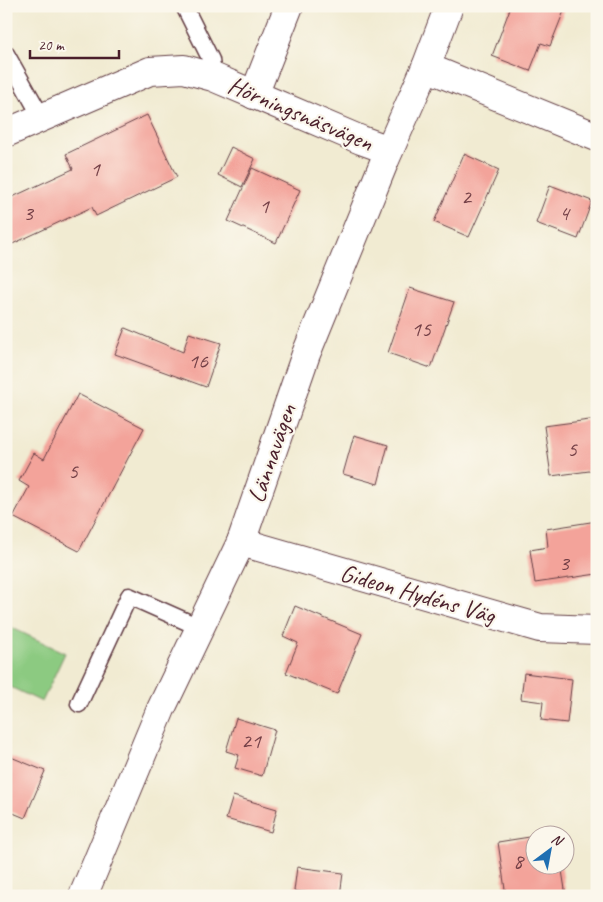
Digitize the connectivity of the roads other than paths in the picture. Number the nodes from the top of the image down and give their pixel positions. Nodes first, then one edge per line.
1 (184, 6) edge
2 (289, 6) edge
3 (449, 6) edge
4 (6, 54) edge
5 (426, 67) junction
6 (213, 77) junction
7 (254, 95) junction
8 (42, 118) junction
9 (6, 134) edge
10 (597, 137) edge
11 (389, 150) junction
12 (241, 542) junction
13 (201, 628) junction
14 (597, 630) edge
15 (79, 704) dead end
16 (83, 896) edge

1 - 6 lane, Hörningsnäsvägen
2 - 7 street
3 - 5 street, Lännavägen
4 - 8 lane
5 - 10 street
5 - 11 street, Lännavägen
6 - 7 street, Hörningsnäsvägen
6 - 8 street, Hörningsnäsvägen
7 - 11 street, Hörningsnäsvägen
8 - 9 street, Hörningsnäsvägen
11 - 12 street, Lännavägen
12 - 13 street, Lännavägen
12 - 14 street, Gideon Hydéns Väg
13 - 15 lane
13 - 16 street, Lännavägen

